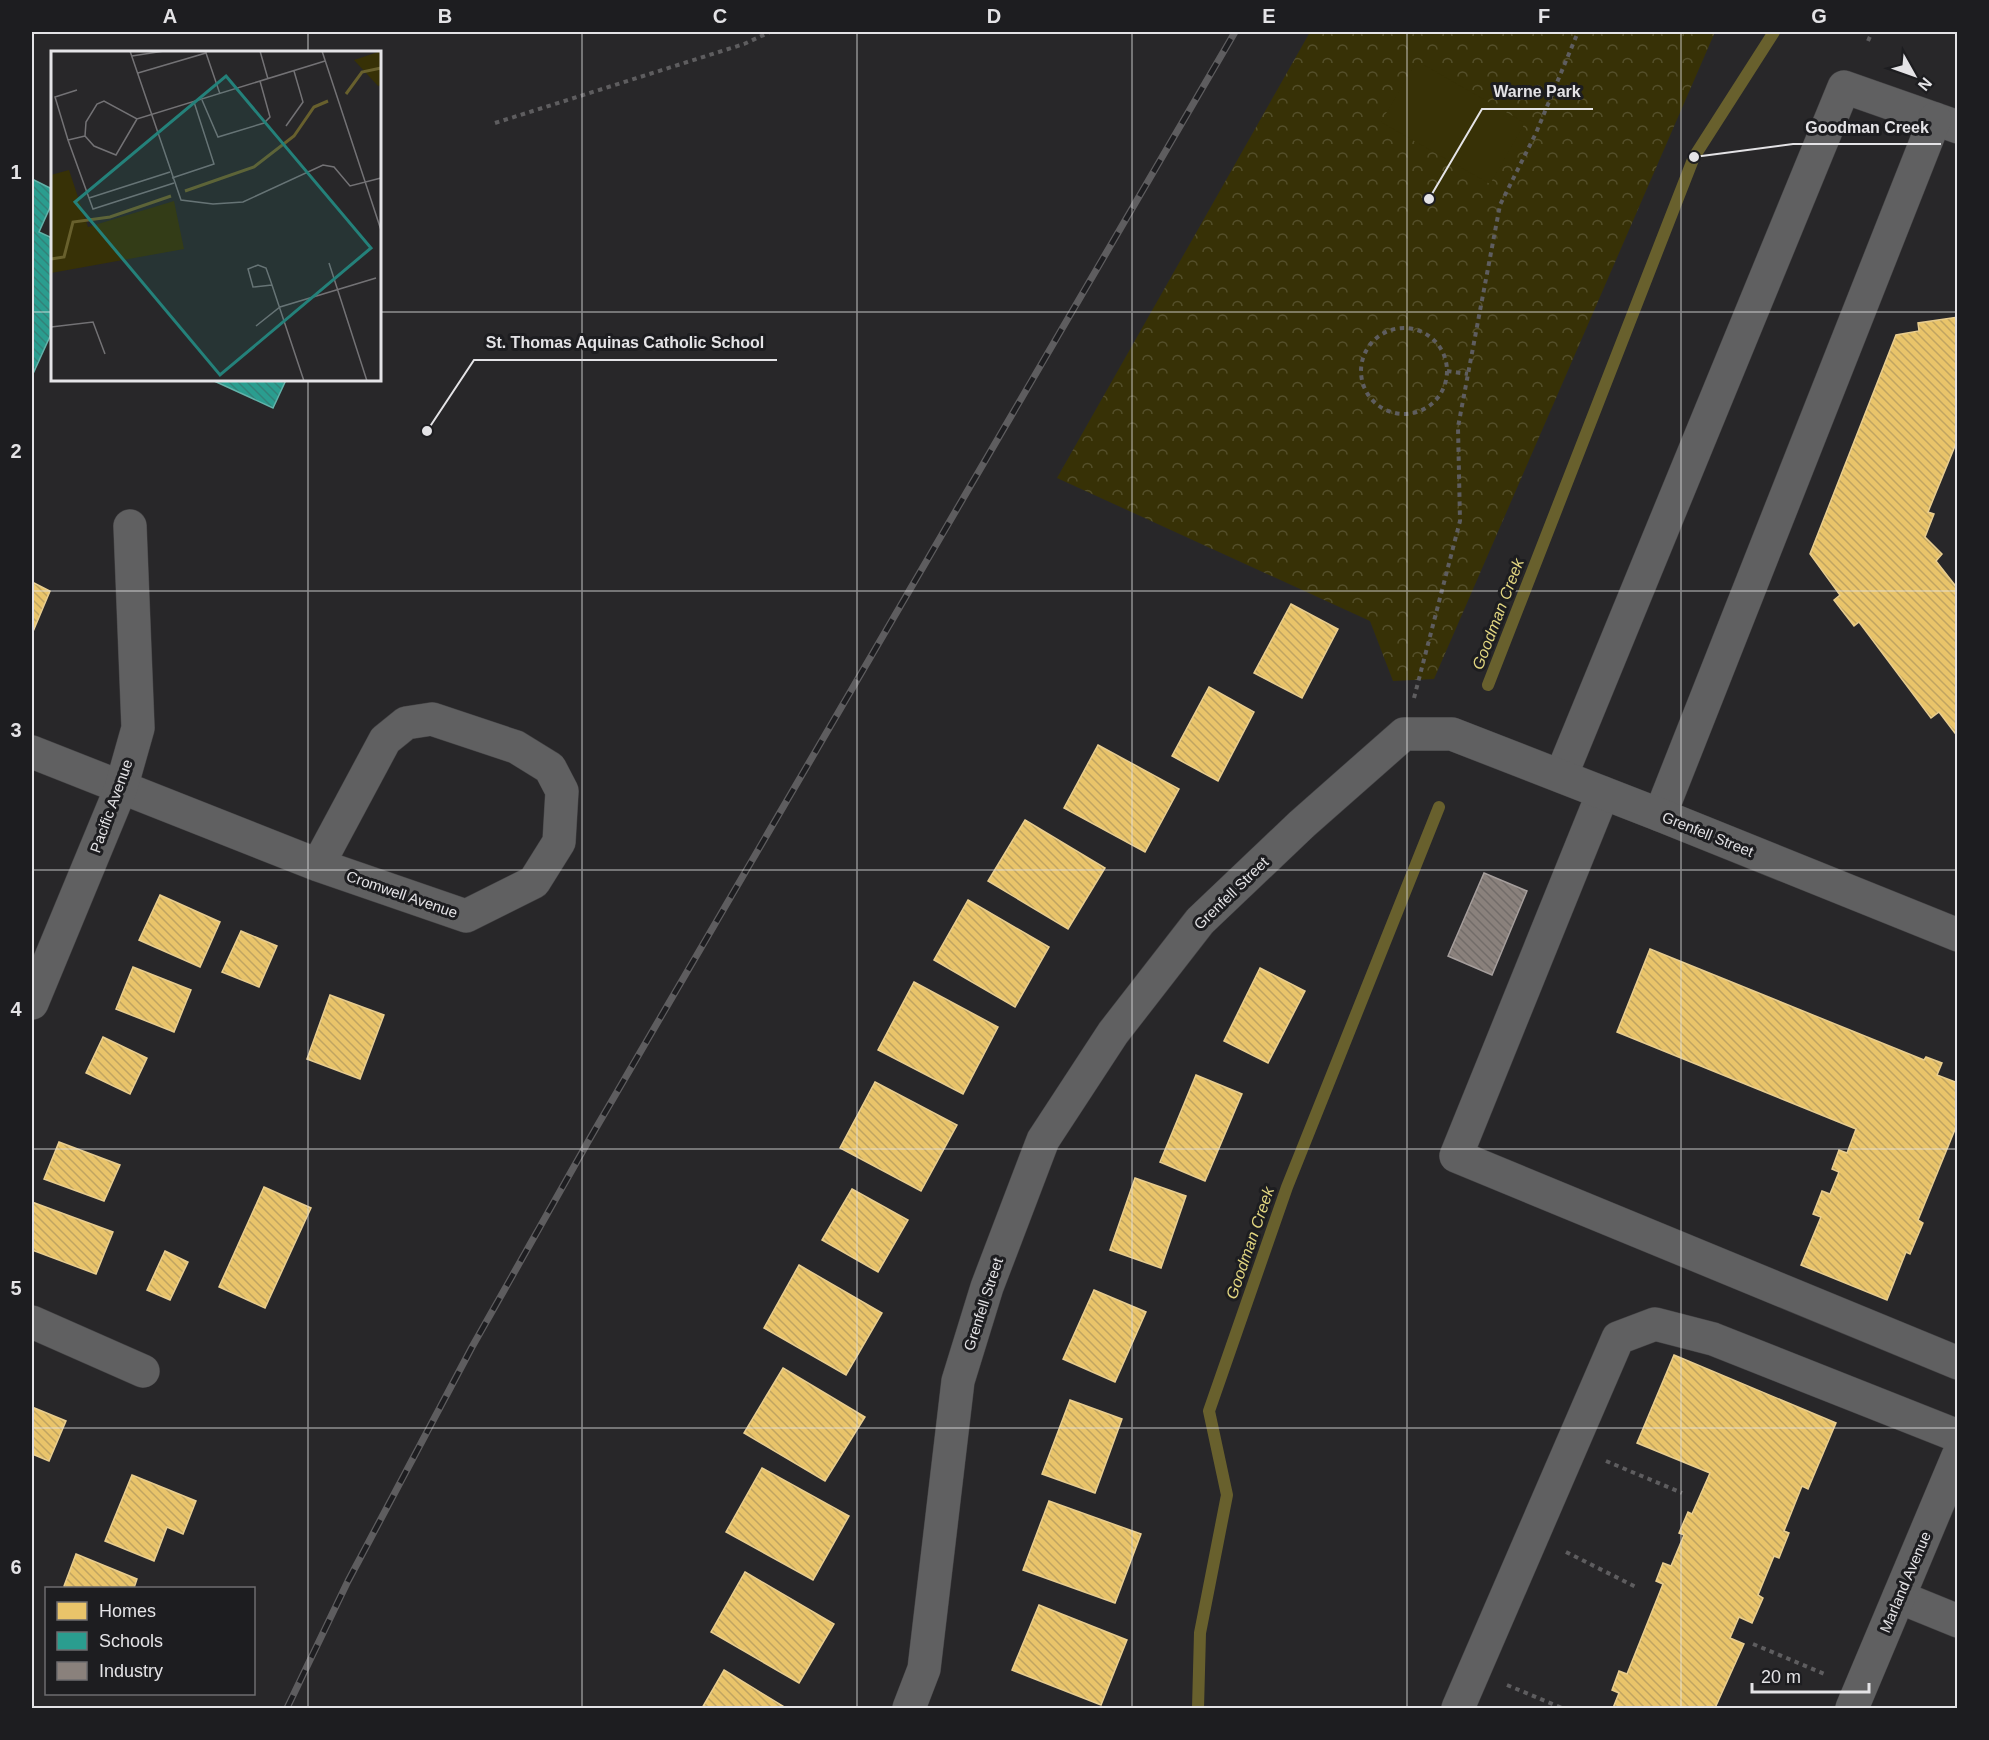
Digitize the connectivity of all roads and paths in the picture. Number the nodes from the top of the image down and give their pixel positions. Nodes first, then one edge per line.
1 (770, 32) edge
2 (1578, 32) edge
3 (1872, 32) edge
4 (1868, 41) dead end
5 (495, 123) dead end
6 (1946, 123) edge
7 (1447, 371) junction
8 (1468, 374) junction
9 (130, 526) dead end
10 (1404, 734) junction
11 (32, 752) edge
12 (1561, 776) junction
13 (121, 788) junction
14 (1603, 793) junction
15 (1660, 815) junction
16 (318, 865) junction
17 (1958, 935) edge
18 (32, 1003) edge
19 (32, 1322) edge
20 (1958, 1363) edge
21 (143, 1371) dead end
22 (1958, 1437) edge
23 (1571, 1446) junction
24 (1958, 1456) edge
25 (1682, 1492) dead end
26 (1533, 1535) junction
27 (1638, 1588) dead end
28 (1899, 1597) junction
29 (1958, 1621) edge
30 (1753, 1644) dead end
31 (1474, 1670) junction
32 (1856, 1699) edge
33 (909, 1708) edge
34 (1458, 1708) edge
35 (1562, 1708) edge

1 - 5 path
2 - 8 path
3 - 4 path
6 - 12 street
6 - 15 street
7 - 7 path
7 - 8 path
8 - 10 path
9 - 13 street, Pacific Avenue
10 - 12 street, Grenfell Street
10 - 33 street, Grenfell Street
11 - 13 street, Cromwell Avenue
12 - 14 street, Grenfell Street
13 - 16 street, Cromwell Avenue
13 - 18 street, Pacific Avenue
14 - 15 street, Grenfell Street
14 - 20 street
15 - 17 street, Grenfell Street
16 - 16 street, Cromwell Avenue
19 - 21 street
22 - 23 street
23 - 25 path
23 - 26 street
24 - 28 street, Marland Avenue
26 - 27 path
26 - 31 street
28 - 29 street
28 - 32 street, Marland Avenue
30 - 32 path
31 - 34 street
31 - 35 path

